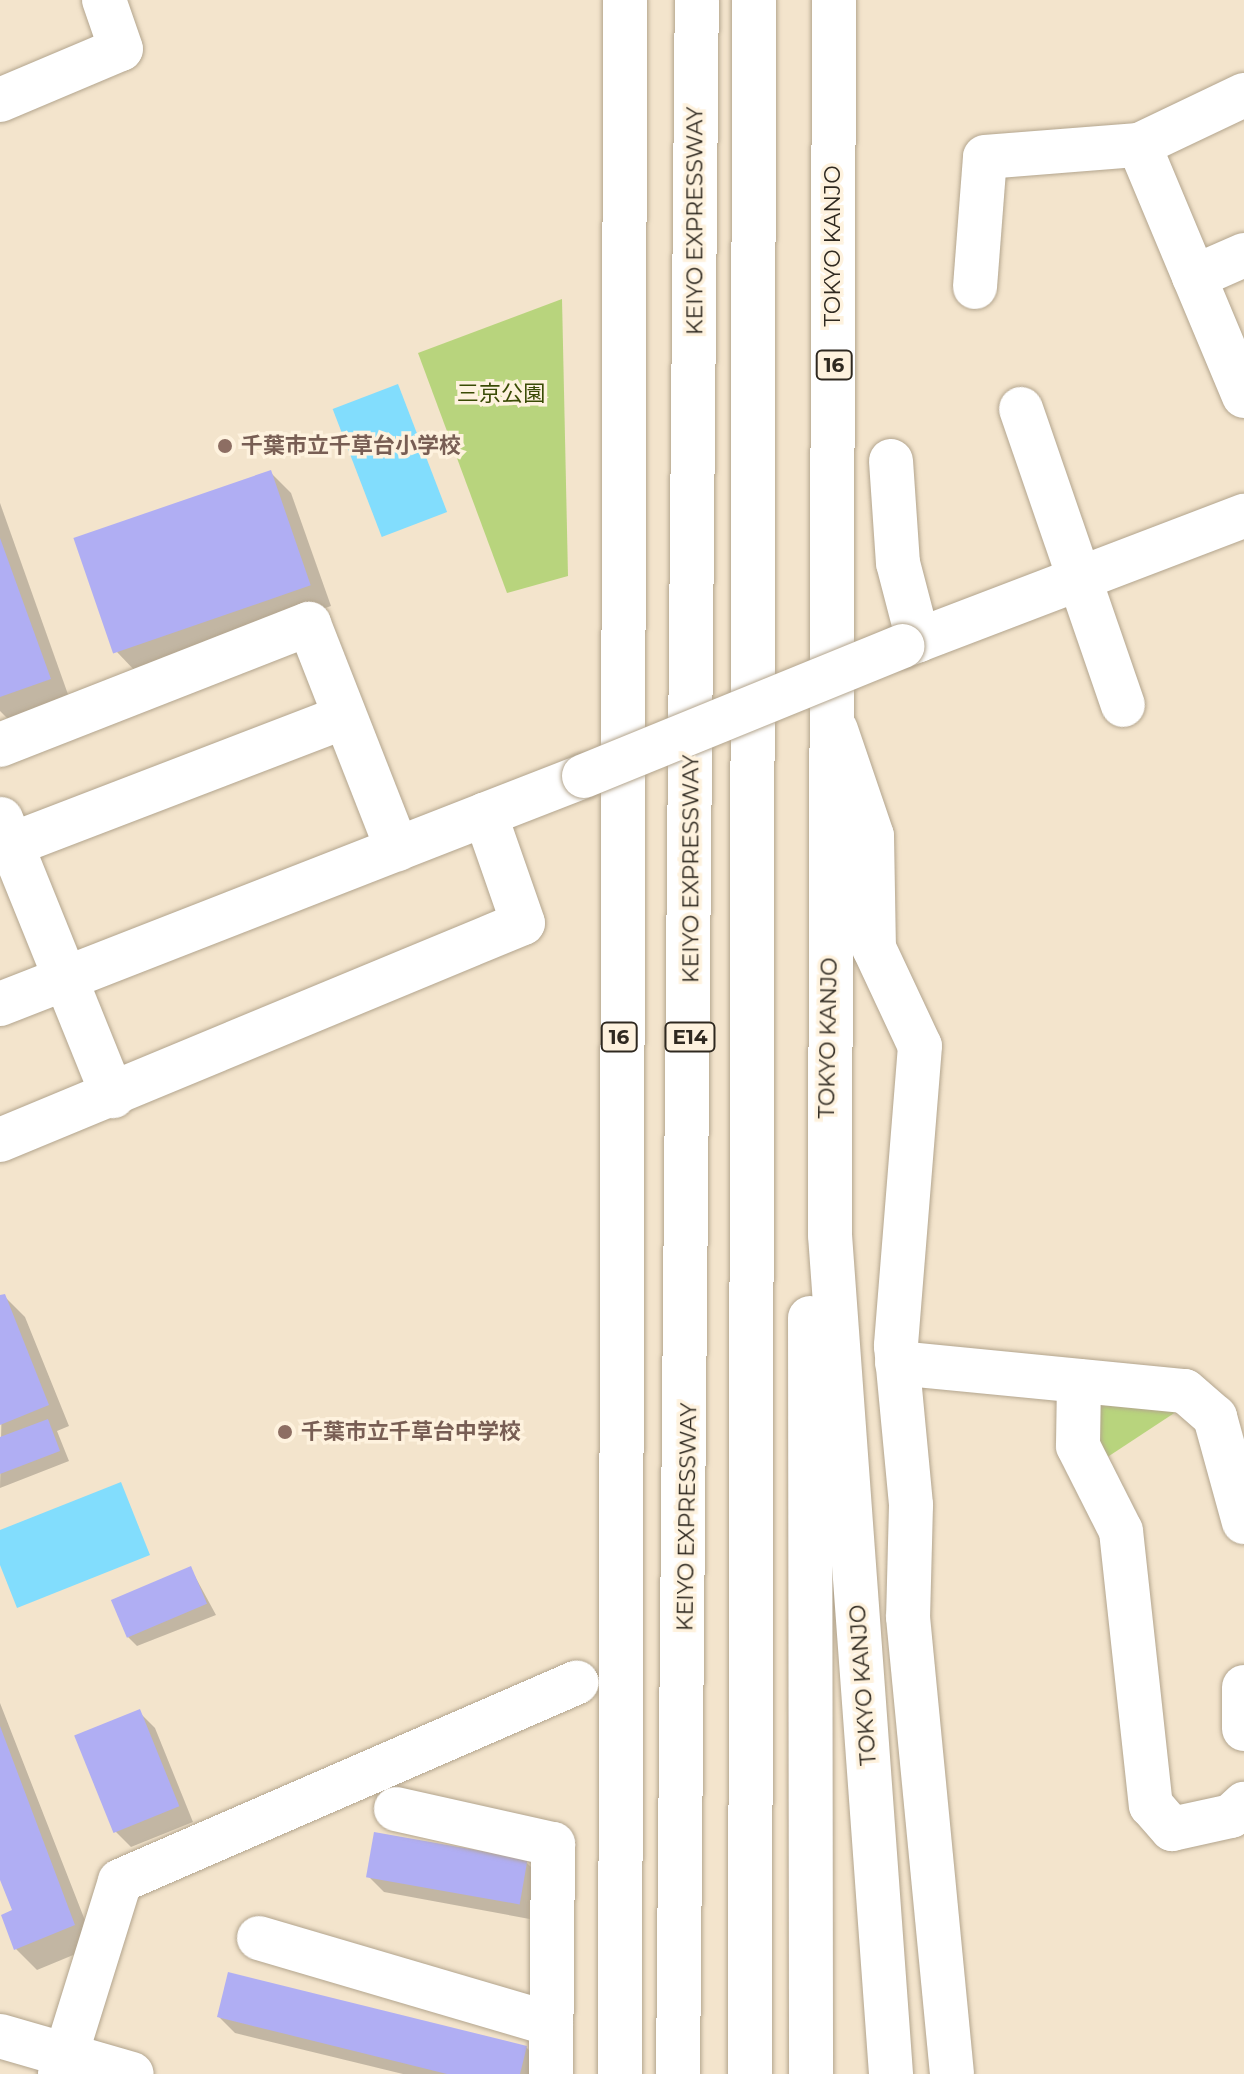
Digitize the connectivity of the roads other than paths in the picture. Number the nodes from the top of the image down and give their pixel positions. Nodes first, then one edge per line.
1 (104, 0) edge
2 (625, 0) edge
3 (697, 0) edge
4 (754, 0) edge
5 (834, 0) edge
6 (1244, 95) edge
7 (0, 100) edge
8 (1139, 145) junction
9 (1244, 255) edge
10 (1194, 277) junction
11 (975, 287) dead end
12 (1236, 352) edge
13 (1244, 396) edge
14 (1021, 409) dead end
15 (891, 461) dead end
16 (1244, 516) edge
17 (1080, 579) junction
18 (911, 643) junction
19 (1123, 705) dead end
20 (344, 717) junction
21 (836, 730) junction
22 (0, 745) edge
23 (485, 814) junction
24 (4, 837) edge
25 (397, 849) junction
26 (831, 902) junction
27 (65, 979) junction
28 (0, 1004) edge
29 (113, 1096) junction
30 (0, 1140) edge
31 (897, 1363) junction
32 (1079, 1381) junction
33 (1244, 1522) edge
34 (577, 1682) dead end
35 (1244, 1687) edge
36 (1244, 1729) edge
37 (1244, 1804) edge
38 (396, 1809) dead end
39 (259, 1938) dead end
40 (551, 2024) junction
41 (0, 2036) edge
42 (61, 2064) edge
43 (132, 2074) edge
44 (551, 2074) edge
45 (620, 2074) edge
46 (678, 2074) edge
47 (750, 2074) edge
48 (811, 2074) edge
49 (891, 2074) edge
50 (952, 2074) edge

1 - 7 main road
2 - 45 main road, 16
3 - 46 main road, KEIYO EXPRESSWAY / E14
4 - 47 main road
5 - 21 main road, TOKYO KANJO / 16
6 - 8 main road
8 - 10 main road
8 - 11 main road
9 - 10 main road
10 - 12 main road
12 - 13 main road
14 - 17 main road
15 - 18 main road
16 - 17 main road
17 - 18 main road
17 - 19 main road
18 - 23 main road, bridge
20 - 22 main road
20 - 24 main road
20 - 25 main road
21 - 26 main road, TOKYO KANJO / 16
21 - 31 main road
23 - 25 main road
23 - 29 main road
24 - 27 main road
25 - 27 main road
26 - 48 main road
26 - 49 main road, TOKYO KANJO / 16
27 - 28 main road
27 - 29 main road
29 - 30 main road
31 - 32 main road
31 - 50 main road
32 - 33 main road
32 - 37 main road
34 - 42 main road
35 - 36 main road
38 - 40 main road
39 - 40 main road
40 - 44 main road
41 - 42 main road
42 - 43 main road

